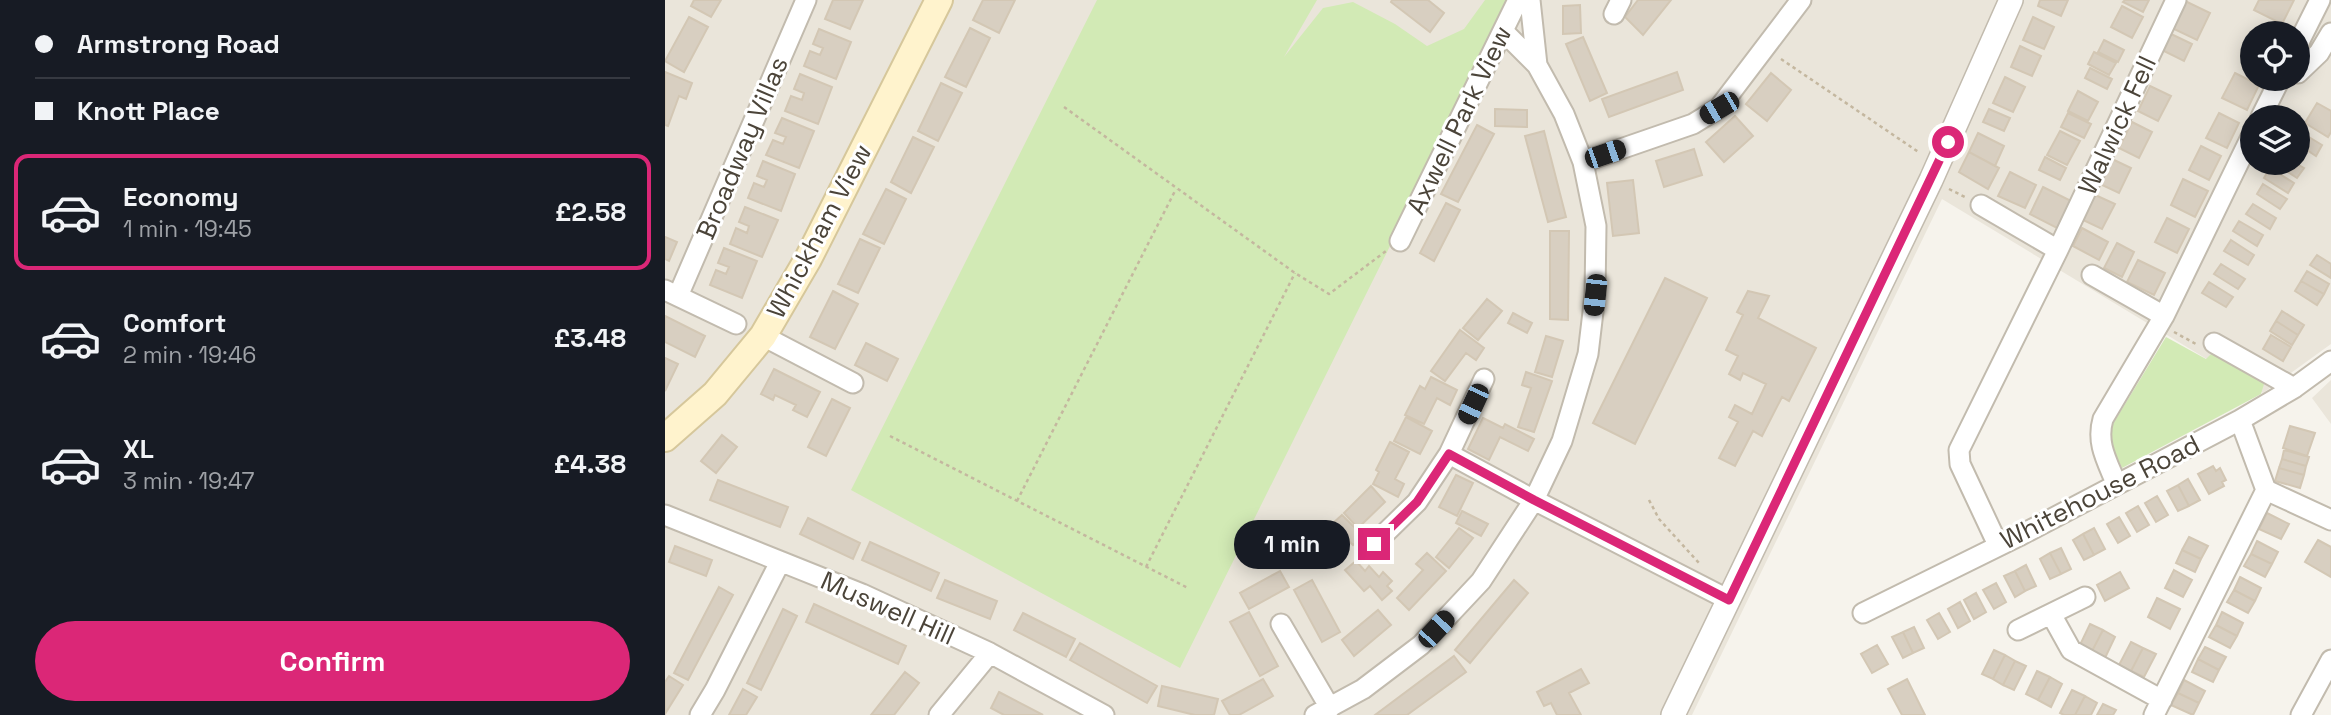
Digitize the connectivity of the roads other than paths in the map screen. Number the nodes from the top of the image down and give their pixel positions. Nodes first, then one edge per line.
1 (806, 0) edge
2 (939, 0) edge
3 (1518, 0) edge
4 (1530, 0) edge
5 (1801, 0) edge
6 (2011, 0) edge
7 (2176, 0) edge
8 (2320, 0) edge
9 (2310, 21) edge
10 (1503, 31) junction
11 (2331, 33) edge
12 (2310, 62) edge
13 (1537, 65) junction
14 (2280, 91) edge
15 (2268, 105) edge
16 (1583, 162) junction
17 (2240, 162) edge
18 (1981, 205) dead end
19 (1400, 241) road end
20 (2056, 254) junction
21 (2092, 275) dead end
22 (671, 293) edge
23 (2167, 323) junction
24 (736, 324) dead end
25 (763, 336) junction
26 (2206, 344) road end
27 (2331, 361) edge
28 (1485, 379) dead end
29 (853, 383) dead end
30 (2294, 388) junction
31 (2240, 420) junction
32 (665, 438) edge
33 (1449, 454) junction
34 (2116, 483) junction
35 (2266, 490) junction
36 (1534, 500) junction
37 (665, 515) edge
38 (2331, 520) edge
39 (1374, 544) dead end
40 (1998, 545) junction
41 (780, 562) junction
42 (2085, 597) dead end
43 (1729, 600) junction
44 (1863, 613) dead end
45 (2051, 614) junction
46 (1281, 624) dead end
47 (2018, 630) dead end
48 (990, 653) junction
49 (2331, 660) edge
50 (2158, 707) edge
51 (1322, 711) edge
52 (700, 715) edge
53 (939, 715) edge
54 (1104, 715) edge
55 (1673, 715) edge
56 (2301, 715) edge

1 - 22 street, Broadway Villas
2 - 25 main road, Whickham View
3 - 10 street, Axwell Park View
4 - 13 street
5 - 16 street
6 - 43 street
7 - 20 street, Walwick Fell
8 - 9 street
10 - 13 street
10 - 19 street, Axwell Park View
11 - 12 street
13 - 16 street
14 - 15 street
16 - 36 street
17 - 23 street
18 - 20 street
20 - 40 street, Walwick Fell
21 - 23 street
22 - 24 street
23 - 34 street
25 - 29 street
25 - 32 main road, Whickham View
26 - 30 street
27 - 30 street, Whitehouse Road
28 - 33 street
30 - 31 street, Whitehouse Road
31 - 34 street, Whitehouse Road
31 - 35 street
33 - 36 street
33 - 39 street
34 - 40 street, Whitehouse Road
35 - 38 street
35 - 50 street
36 - 43 street
36 - 51 street
37 - 41 street, Muswell Hill
40 - 44 street, Whitehouse Road
41 - 48 street, Muswell Hill
41 - 52 street
42 - 45 street
43 - 55 street
45 - 47 street
45 - 50 street
46 - 51 street
48 - 53 street
48 - 54 street, Muswell Hill
49 - 56 street

